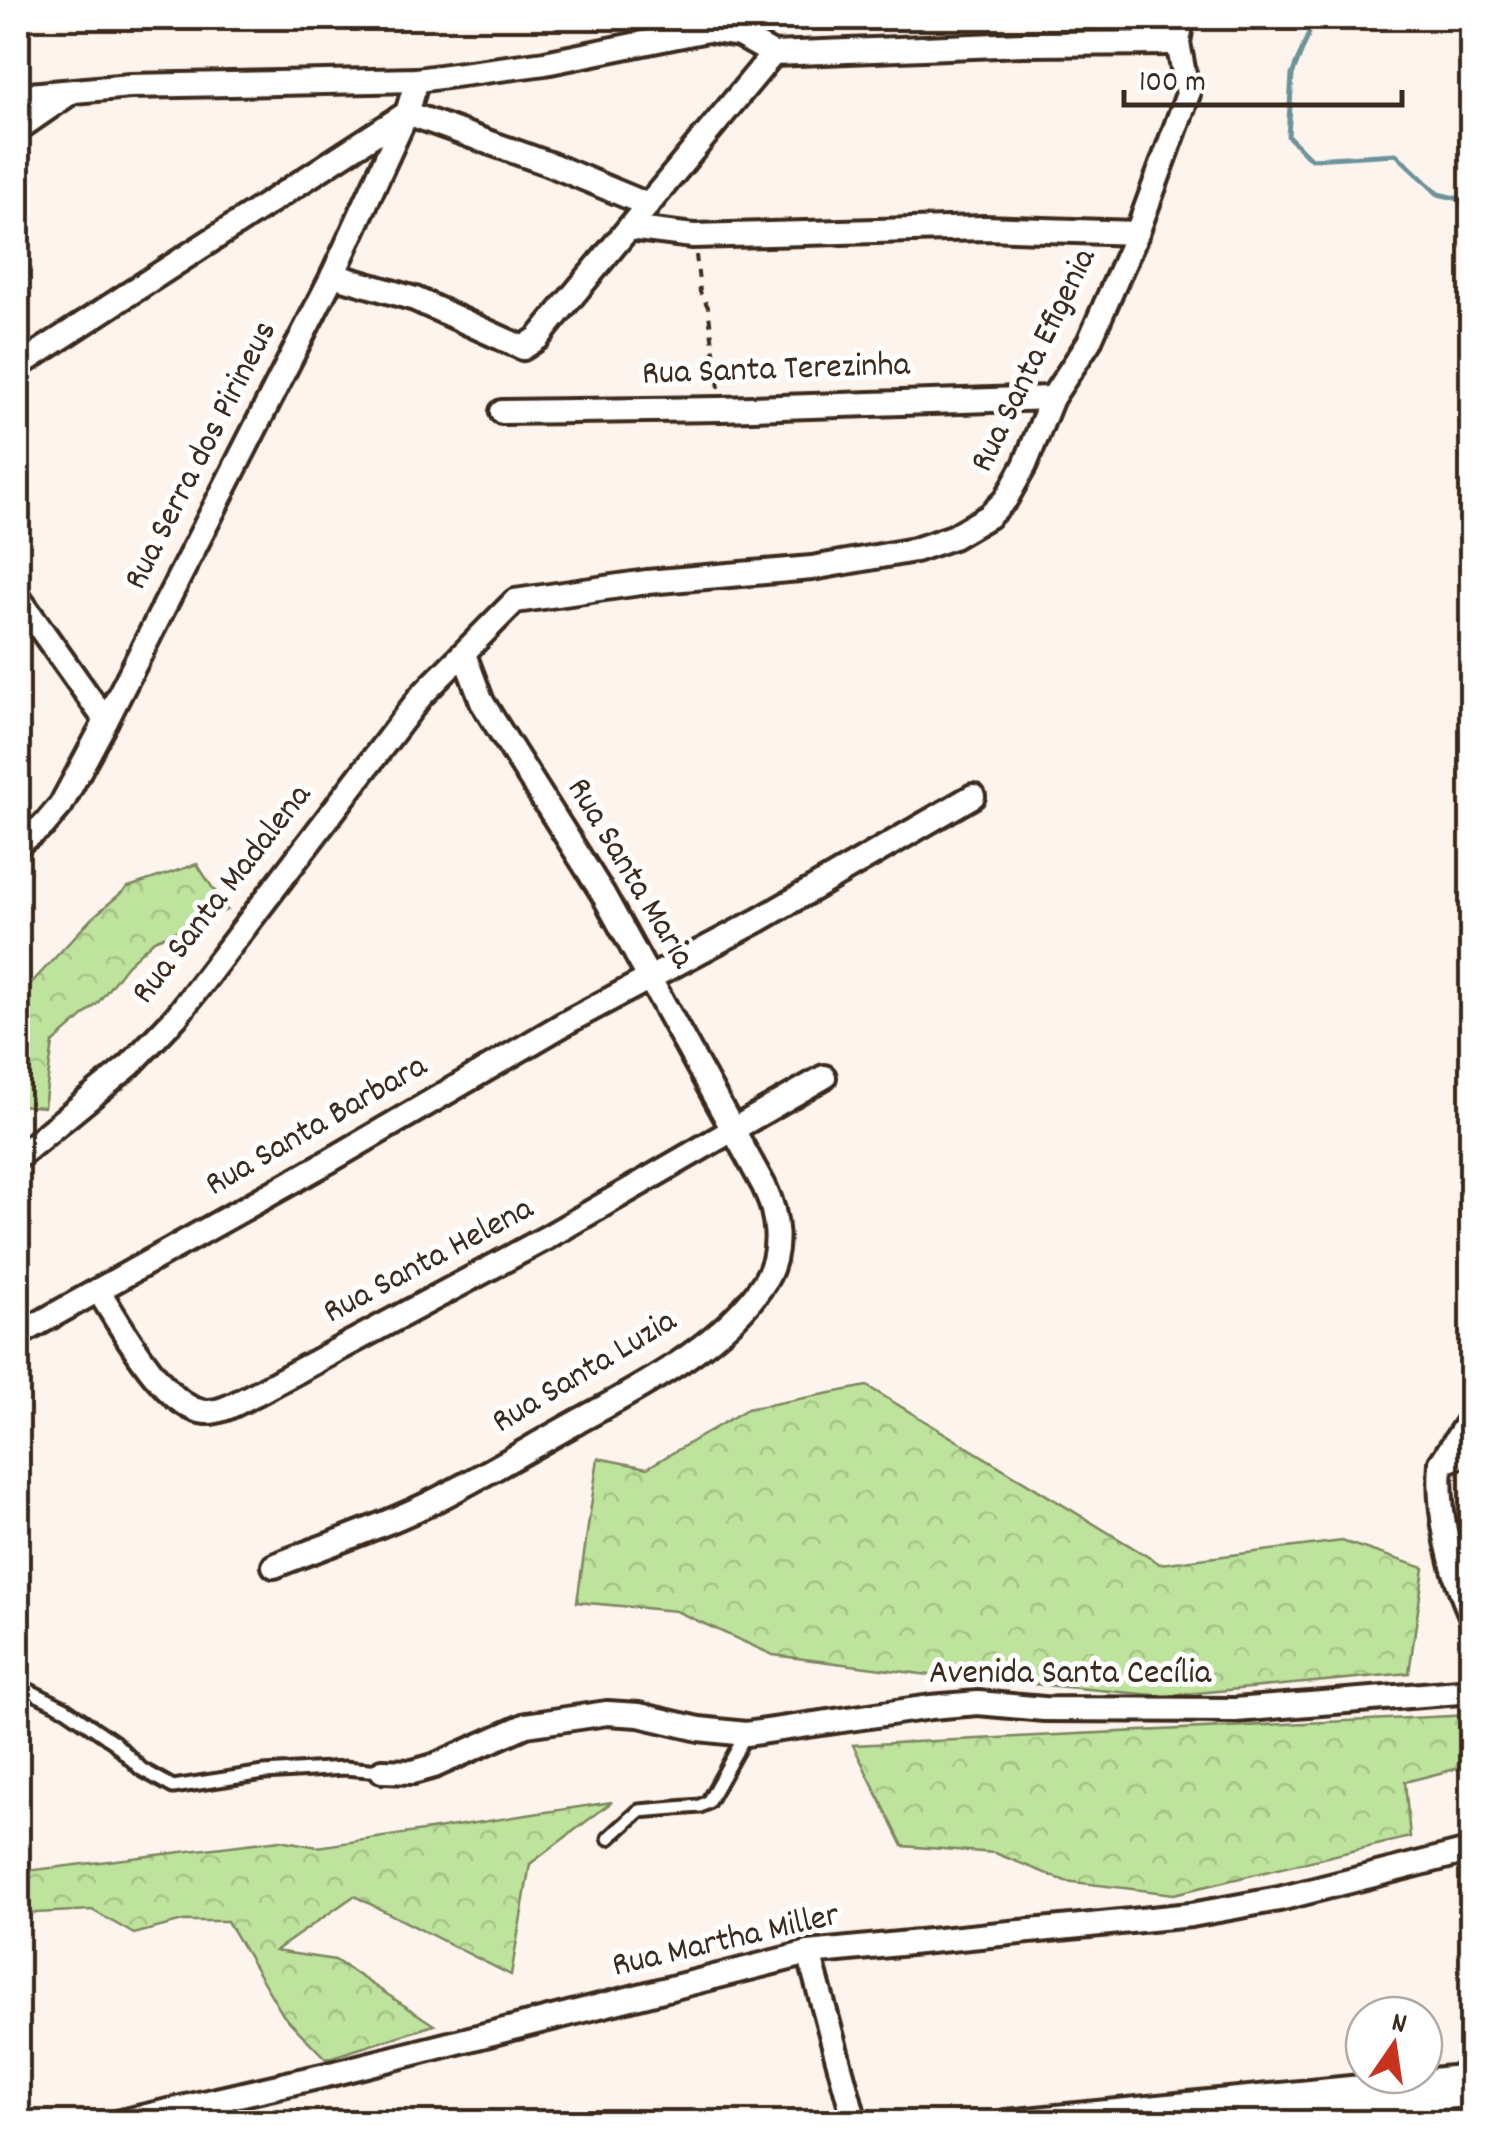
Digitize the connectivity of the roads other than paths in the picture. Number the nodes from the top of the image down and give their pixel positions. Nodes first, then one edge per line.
1 (1182, 18) edge
2 (1178, 43) junction
3 (773, 54) junction
4 (416, 80) junction
5 (73, 91) junction
6 (18, 96) edge
7 (407, 114) junction
8 (18, 129) edge
9 (648, 205) junction
10 (629, 228) junction
11 (1136, 234) junction
12 (333, 276) junction
13 (18, 366) edge
14 (1052, 398) junction
15 (502, 412) dead end
16 (18, 600) edge
17 (464, 654) junction
18 (106, 720) junction
19 (974, 796) dead end
20 (18, 844) edge
21 (650, 977) junction
22 (824, 1077) dead end
23 (735, 1130) junction
24 (18, 1157) edge
25 (98, 1290) junction
26 (18, 1334) edge
27 (1472, 1415) edge
28 (1472, 1451) edge
29 (1442, 1463) junction
30 (18, 1491) edge
31 (18, 1554) edge
32 (274, 1566) dead end
33 (1472, 1618) edge
34 (18, 1685) edge
35 (1472, 1691) edge
36 (746, 1734) junction
37 (382, 1771) joint
38 (609, 1838) dead end
39 (1472, 1850) edge
40 (809, 1953) junction
41 (1472, 2076) edge
42 (1472, 2094) edge
43 (197, 2107) junction
44 (120, 2122) edge
45 (238, 2122) edge
46 (855, 2122) edge
47 (1006, 2122) edge
48 (1224, 2122) edge

1 - 2 street
2 - 3 street
2 - 11 street, Rua Santa Efigenia
3 - 4 street
3 - 9 street
4 - 5 street
4 - 7 street, Rua Serra dos Pirineus
5 - 6 street
5 - 8 street
7 - 9 street
7 - 12 street, Rua Serra dos Pirineus
7 - 13 street
9 - 10 street
10 - 11 street
10 - 12 street
11 - 14 street, Rua Santa Efigenia
12 - 18 street, Rua Serra dos Pirineus
14 - 15 street, Rua Santa Terezinha
14 - 17 street, Rua Santa Efigenia
16 - 18 street
17 - 21 street, Rua Santa Maria
17 - 24 street, Rua Santa Madalena
18 - 20 street, Rua Serra dos Pirineus
19 - 21 street, Rua Santa Barbara
21 - 23 street, Rua Santa Maria
21 - 25 street, Rua Santa Barbara
22 - 23 street, Rua Santa Helena
23 - 25 street, Rua Santa Helena
23 - 32 street, Rua Santa Luzia
25 - 26 street, Rua Santa Barbara
27 - 29 street
28 - 29 street
29 - 33 street
30 - 31 lane
34 - 37 lane
35 - 36 street, Avenida Santa Cecília
36 - 37 street, Avenida Santa Cecília
36 - 38 lane
39 - 40 street, Rua Martha Miller
40 - 43 street, Rua Martha Miller
40 - 46 street
41 - 47 street
42 - 48 street
43 - 44 street, Rua Martha Miller
43 - 45 street

